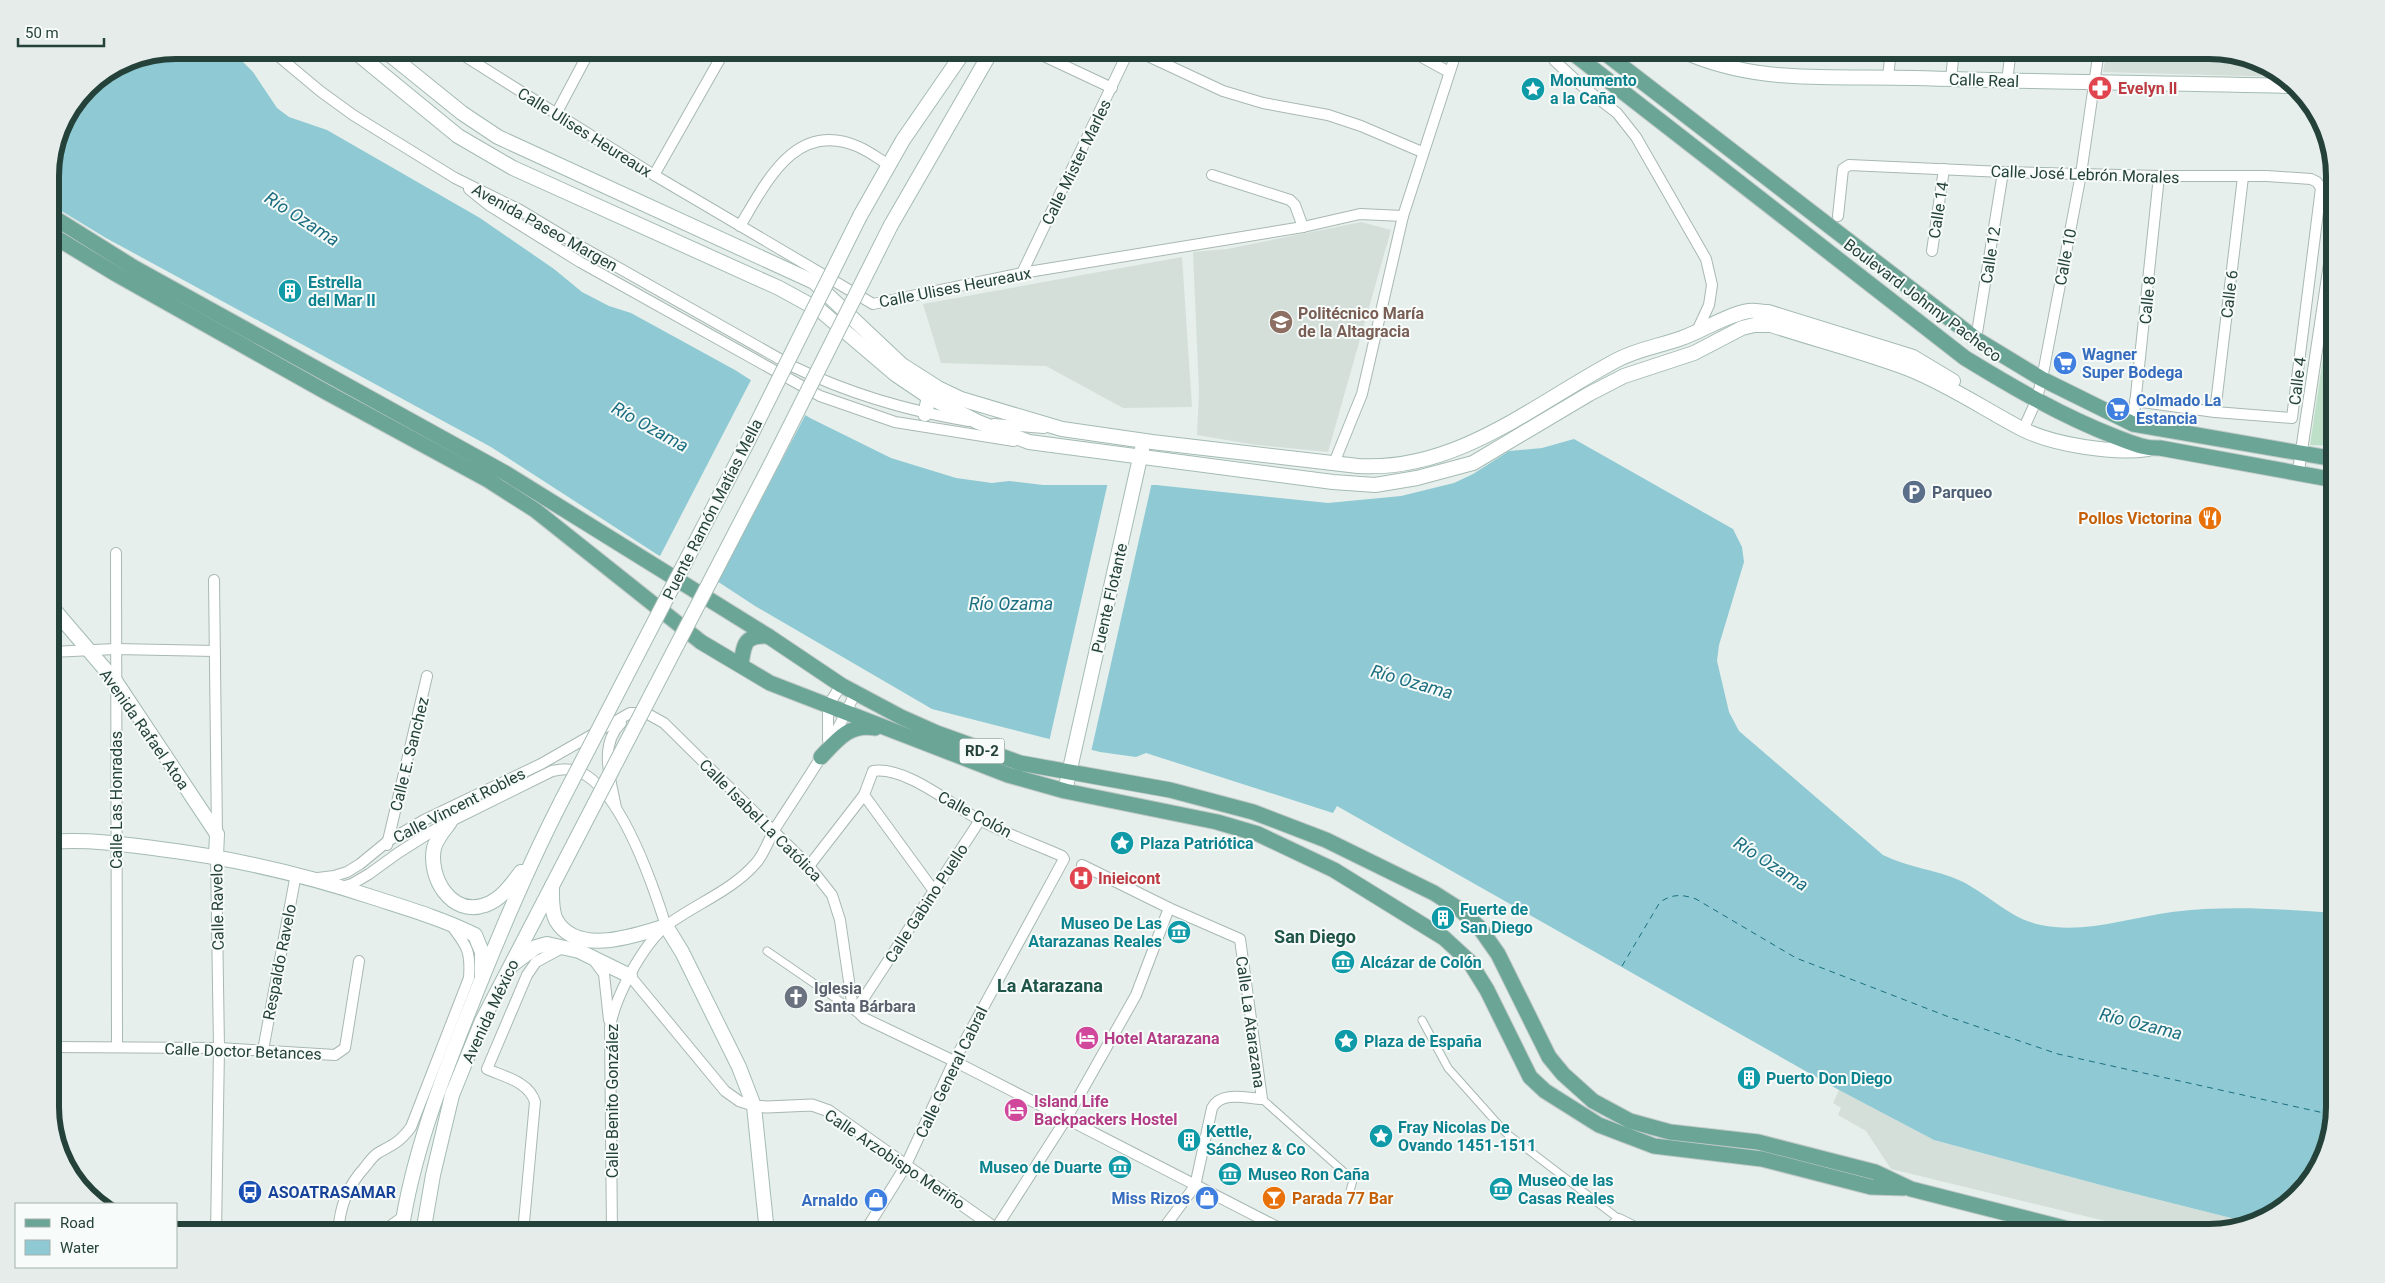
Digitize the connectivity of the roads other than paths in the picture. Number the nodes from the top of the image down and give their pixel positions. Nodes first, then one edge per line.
1 (282, 59) edge
2 (364, 59) edge
3 (395, 59) edge
4 (468, 59) edge
5 (585, 59) edge
6 (721, 59) edge
7 (959, 59) edge
8 (987, 59) edge
9 (1050, 59) edge
10 (1125, 59) edge
11 (1155, 59) edge
12 (1425, 59) edge
13 (1454, 59) edge
14 (1554, 59) edge
15 (1580, 59) edge
16 (1613, 59) edge
17 (1700, 59) edge
18 (1890, 59) edge
19 (1953, 59) edge
20 (2009, 59) edge
21 (2098, 59) edge
22 (1449, 72) junction
23 (1888, 77) junction
24 (1951, 79) junction
25 (2007, 81) junction
26 (2094, 81) junction
27 (2284, 86) edge
28 (1112, 88) junction
29 (556, 114) junction
30 (1422, 152) junction
31 (889, 165) junction
32 (1944, 169) junction
33 (2004, 172) junction
34 (2081, 174) junction
35 (654, 175) junction
36 (1212, 175) dead end
37 (2159, 176) junction
38 (2243, 177) junction
39 (455, 178) junction
40 (2321, 188) joint
41 (1402, 216) junction
42 (1838, 216) dead end
43 (59, 222) edge
44 (740, 226) junction
45 (1303, 227) junction
46 (59, 239) edge
47 (1932, 251) dead end
48 (1022, 273) junction
49 (2326, 287) edge
50 (1697, 331) junction
51 (1976, 339) junction
52 (2042, 379) junction
53 (929, 397) junction
54 (1972, 399) junction
55 (2036, 401) junction
56 (2135, 401) junction
57 (2215, 412) junction
58 (925, 414) junction
59 (978, 422) junction
60 (2133, 424) junction
61 (1062, 429) junction
62 (2023, 430) junction
63 (1144, 440) junction
64 (1029, 442) junction
65 (2148, 449) junction
66 (2301, 454) junction
67 (1141, 456) junction
68 (2326, 458) edge
69 (1334, 463) junction
70 (2298, 474) junction
71 (2326, 479) edge
72 (116, 553) dead end
73 (214, 580) dead end
74 (59, 616) edge
75 (768, 636) junction
76 (116, 649) junction
77 (88, 651) junction
78 (215, 651) junction
79 (59, 652) edge
80 (741, 665) junction
81 (427, 676) dead end
82 (116, 682) junction
83 (841, 685) junction
84 (854, 692) junction
85 (828, 706) junction
86 (630, 713) junction
87 (846, 714) junction
88 (887, 730) junction
89 (824, 751) junction
90 (1070, 772) junction
91 (1065, 791) junction
92 (864, 795) junction
93 (562, 800) joint
94 (595, 803) joint
95 (616, 808) junction
96 (980, 820) junction
97 (450, 822) junction
98 (774, 831) junction
99 (217, 834) junction
100 (59, 836) edge
101 (74, 840) junction
102 (59, 841) edge
103 (388, 841) junction
104 (116, 843) junction
105 (216, 856) junction
106 (1062, 856) joint
107 (533, 857) junction
108 (385, 862) junction
109 (1082, 864) dead end
110 (809, 866) junction
111 (296, 874) junction
112 (313, 878) junction
113 (552, 886) junction
114 (341, 887) junction
115 (934, 891) junction
116 (1169, 908) junction
117 (449, 922) junction
118 (666, 926) junction
119 (562, 948) junction
120 (767, 952) dead end
121 (590, 956) junction
122 (359, 961) dead end
123 (510, 966) junction
124 (630, 976) junction
125 (482, 978) junction
126 (860, 1014) junction
127 (1422, 1020) dead end
128 (610, 1027) junction
129 (59, 1047) edge
130 (117, 1047) junction
131 (219, 1048) junction
132 (263, 1050) junction
133 (954, 1061) junction
134 (1262, 1099) junction
135 (754, 1106) junction
136 (1066, 1118) junction
137 (905, 1166) junction
138 (1195, 1186) junction
139 (1911, 1189) junction
140 (1350, 1191) dead end
141 (404, 1216) junction
142 (1619, 1218) junction
143 (216, 1224) edge
144 (339, 1224) edge
145 (393, 1224) edge
146 (403, 1224) edge
147 (425, 1224) edge
148 (524, 1224) edge
149 (612, 1224) edge
150 (766, 1224) edge
151 (870, 1224) edge
152 (986, 1224) edge
153 (1002, 1224) edge
154 (1167, 1224) edge
155 (1271, 1224) edge
156 (1613, 1224) edge
157 (1630, 1224) edge
158 (2049, 1224) edge

1 - 39 street
2 - 53 main road
3 - 61 main road
4 - 29 street, Calle Ulises Heureaux
5 - 29 street
6 - 35 street
7 - 31 main road, Puente Ramón Matías Mella
8 - 94 main road, Puente Ramón Matías Mella, bridge
9 - 28 street
10 - 28 street, Calle Mister Marles
11 - 30 street
12 - 22 street
13 - 22 street
14 - 50 street
15 - 55 main road, Boulevard Johnny Pacheco
16 - 51 main road, Boulevard Johnny Pacheco
17 - 23 main road, Calle Real
18 - 23 street
19 - 24 street
20 - 25 street
21 - 26 street, Calle 10
22 - 30 street
23 - 24 main road, Calle Real
24 - 25 main road, Calle Real
25 - 26 main road, Calle Real
26 - 27 main road, Calle Real
26 - 34 street, Calle 10
28 - 48 street, Calle Mister Marles
29 - 35 street, Calle Ulises Heureaux
30 - 41 street
31 - 44 street
31 - 93 main road, Puente Ramón Matías Mella, bridge
32 - 33 street, Calle José Lebrón Morales
32 - 42 street, Calle José Lebrón Morales
32 - 47 street, Calle 14
33 - 34 street, Calle José Lebrón Morales
33 - 51 street, Calle 12
34 - 37 street, Calle José Lebrón Morales
34 - 52 street, Calle 10
35 - 44 street, Calle Ulises Heureaux
36 - 45 street
37 - 38 street, Calle José Lebrón Morales
37 - 56 street, Calle 8
38 - 40 street, Calle José Lebrón Morales
38 - 57 street, Calle 6
39 - 58 street, Avenida Paseo Margen
39 - 64 street, Avenida Paseo Margen
40 - 57 street, Calle 4
41 - 45 street, Calle Ulises Heureaux
41 - 69 street
43 - 75 main road, RD-2
44 - 48 street, Calle Ulises Heureaux
45 - 48 street, Calle Ulises Heureaux
46 - 80 main road, RD-2
49 - 66 street
50 - 54 main road
50 - 69 main road
51 - 52 main road, Boulevard Johnny Pacheco
52 - 55 street, Calle 10
52 - 60 main road, Boulevard Johnny Pacheco
53 - 58 main road
53 - 59 main road
54 - 62 main road
54 - 67 main road
55 - 62 street, Calle 10
55 - 65 main road, Boulevard Johnny Pacheco
56 - 57 street, Calle 4
56 - 60 street, Calle 8
58 - 59 street, Avenida Paseo Margen
59 - 61 street, Avenida Paseo Margen
59 - 64 main road
60 - 66 main road, Boulevard Johnny Pacheco
61 - 63 main road
62 - 65 main road
63 - 67 main road, Puente Flotante
63 - 69 main road
64 - 67 main road
65 - 70 main road, Boulevard Johnny Pacheco
66 - 68 main road, Boulevard Johnny Pacheco
66 - 70 street
67 - 90 main road, Puente Flotante
70 - 71 main road, Boulevard Johnny Pacheco
72 - 76 street, Calle Las Honradas
73 - 78 street, Calle Ravelo
74 - 77 main road, Avenida Rafael Atoa
75 - 80 main road
75 - 83 main road, RD-2
76 - 77 street
76 - 78 street
76 - 82 street, Calle Las Honradas
77 - 79 street
77 - 82 main road, Avenida Rafael Atoa
78 - 99 street, Calle Ravelo
80 - 85 main road, RD-2
81 - 103 street, Calle E. Sanchez
82 - 99 main road, Avenida Rafael Atoa
82 - 104 street, Calle Las Honradas
83 - 84 main road, RD-2
83 - 85 street
84 - 87 street, Calle Benito González
84 - 90 main road, RD-2
85 - 87 main road, RD-2
85 - 89 street
86 - 95 street
86 - 98 street, Calle Isabel La Católica
86 - 103 street, Calle Vincent Robles
87 - 88 main road, RD-2
87 - 89 street, Calle Benito González
88 - 89 main road
88 - 91 main road, RD-2
89 - 98 street, Calle Benito González
90 - 91 main road, Puente Flotante
90 - 139 main road, RD-2
91 - 139 main road, RD-2
92 - 96 street, Calle Colón
92 - 110 street
92 - 115 street
93 - 107 main road, Avenida México
94 - 113 main road, Avenida México
95 - 97 street
95 - 118 street
96 - 106 street, Calle Colón
96 - 115 street, Calle Gabino Puello
97 - 107 main road
97 - 108 street
98 - 110 street, Calle Isabel La Católica
98 - 118 street, Calle Benito González
99 - 105 main road, Calle Ravelo
100 - 101 main road
101 - 102 main road
101 - 104 main road, Calle Vincent Robles
103 - 108 street, Calle E. Sanchez
103 - 112 street, Calle Vincent Robles
104 - 105 main road, Calle Vincent Robles
104 - 130 street, Calle Las Honradas
105 - 111 main road, Calle Vincent Robles
105 - 131 street, Calle Ravelo
106 - 133 street, Calle General Cabral
107 - 125 main road, Avenida México
108 - 114 street
109 - 116 street, Calle La Atarazana
110 - 126 street, Calle Isabel La Católica
111 - 112 main road, Calle Vincent Robles
111 - 132 street, Respaldo Ravelo
112 - 114 main road, Avenida México
113 - 118 main road
113 - 123 main road, Avenida México
114 - 117 main road, Avenida México
115 - 126 street, Calle Gabino Puello
116 - 134 street, Calle La Atarazana
116 - 136 street
117 - 125 main road, Avenida México
117 - 144 street
118 - 124 street, Calle Benito González
118 - 135 main road
119 - 121 main road
119 - 123 main road
119 - 148 street
120 - 126 street
121 - 124 main road
121 - 128 street
122 - 132 street, Calle Doctor Betances
123 - 147 main road, Avenida México
124 - 128 street, Calle Benito González
124 - 135 street, Calle Arzobispo Meriño
125 - 141 main road, Avenida México
126 - 133 street
127 - 142 street
128 - 149 street, Calle Benito González
129 - 130 street, Calle Doctor Betances
130 - 131 street, Calle Doctor Betances
131 - 132 street, Calle Doctor Betances
131 - 143 street, Calle Ravelo
133 - 136 street
133 - 137 street, Calle General Cabral
134 - 138 street
134 - 140 street
135 - 137 street, Calle Arzobispo Meriño
135 - 150 main road
136 - 138 street
136 - 153 street
137 - 151 street, Calle General Cabral
137 - 152 street, Calle Arzobispo Meriño
138 - 154 street
138 - 155 street
139 - 158 main road, RD-2
141 - 145 street
141 - 146 main road, Avenida México
142 - 156 street
142 - 157 street

